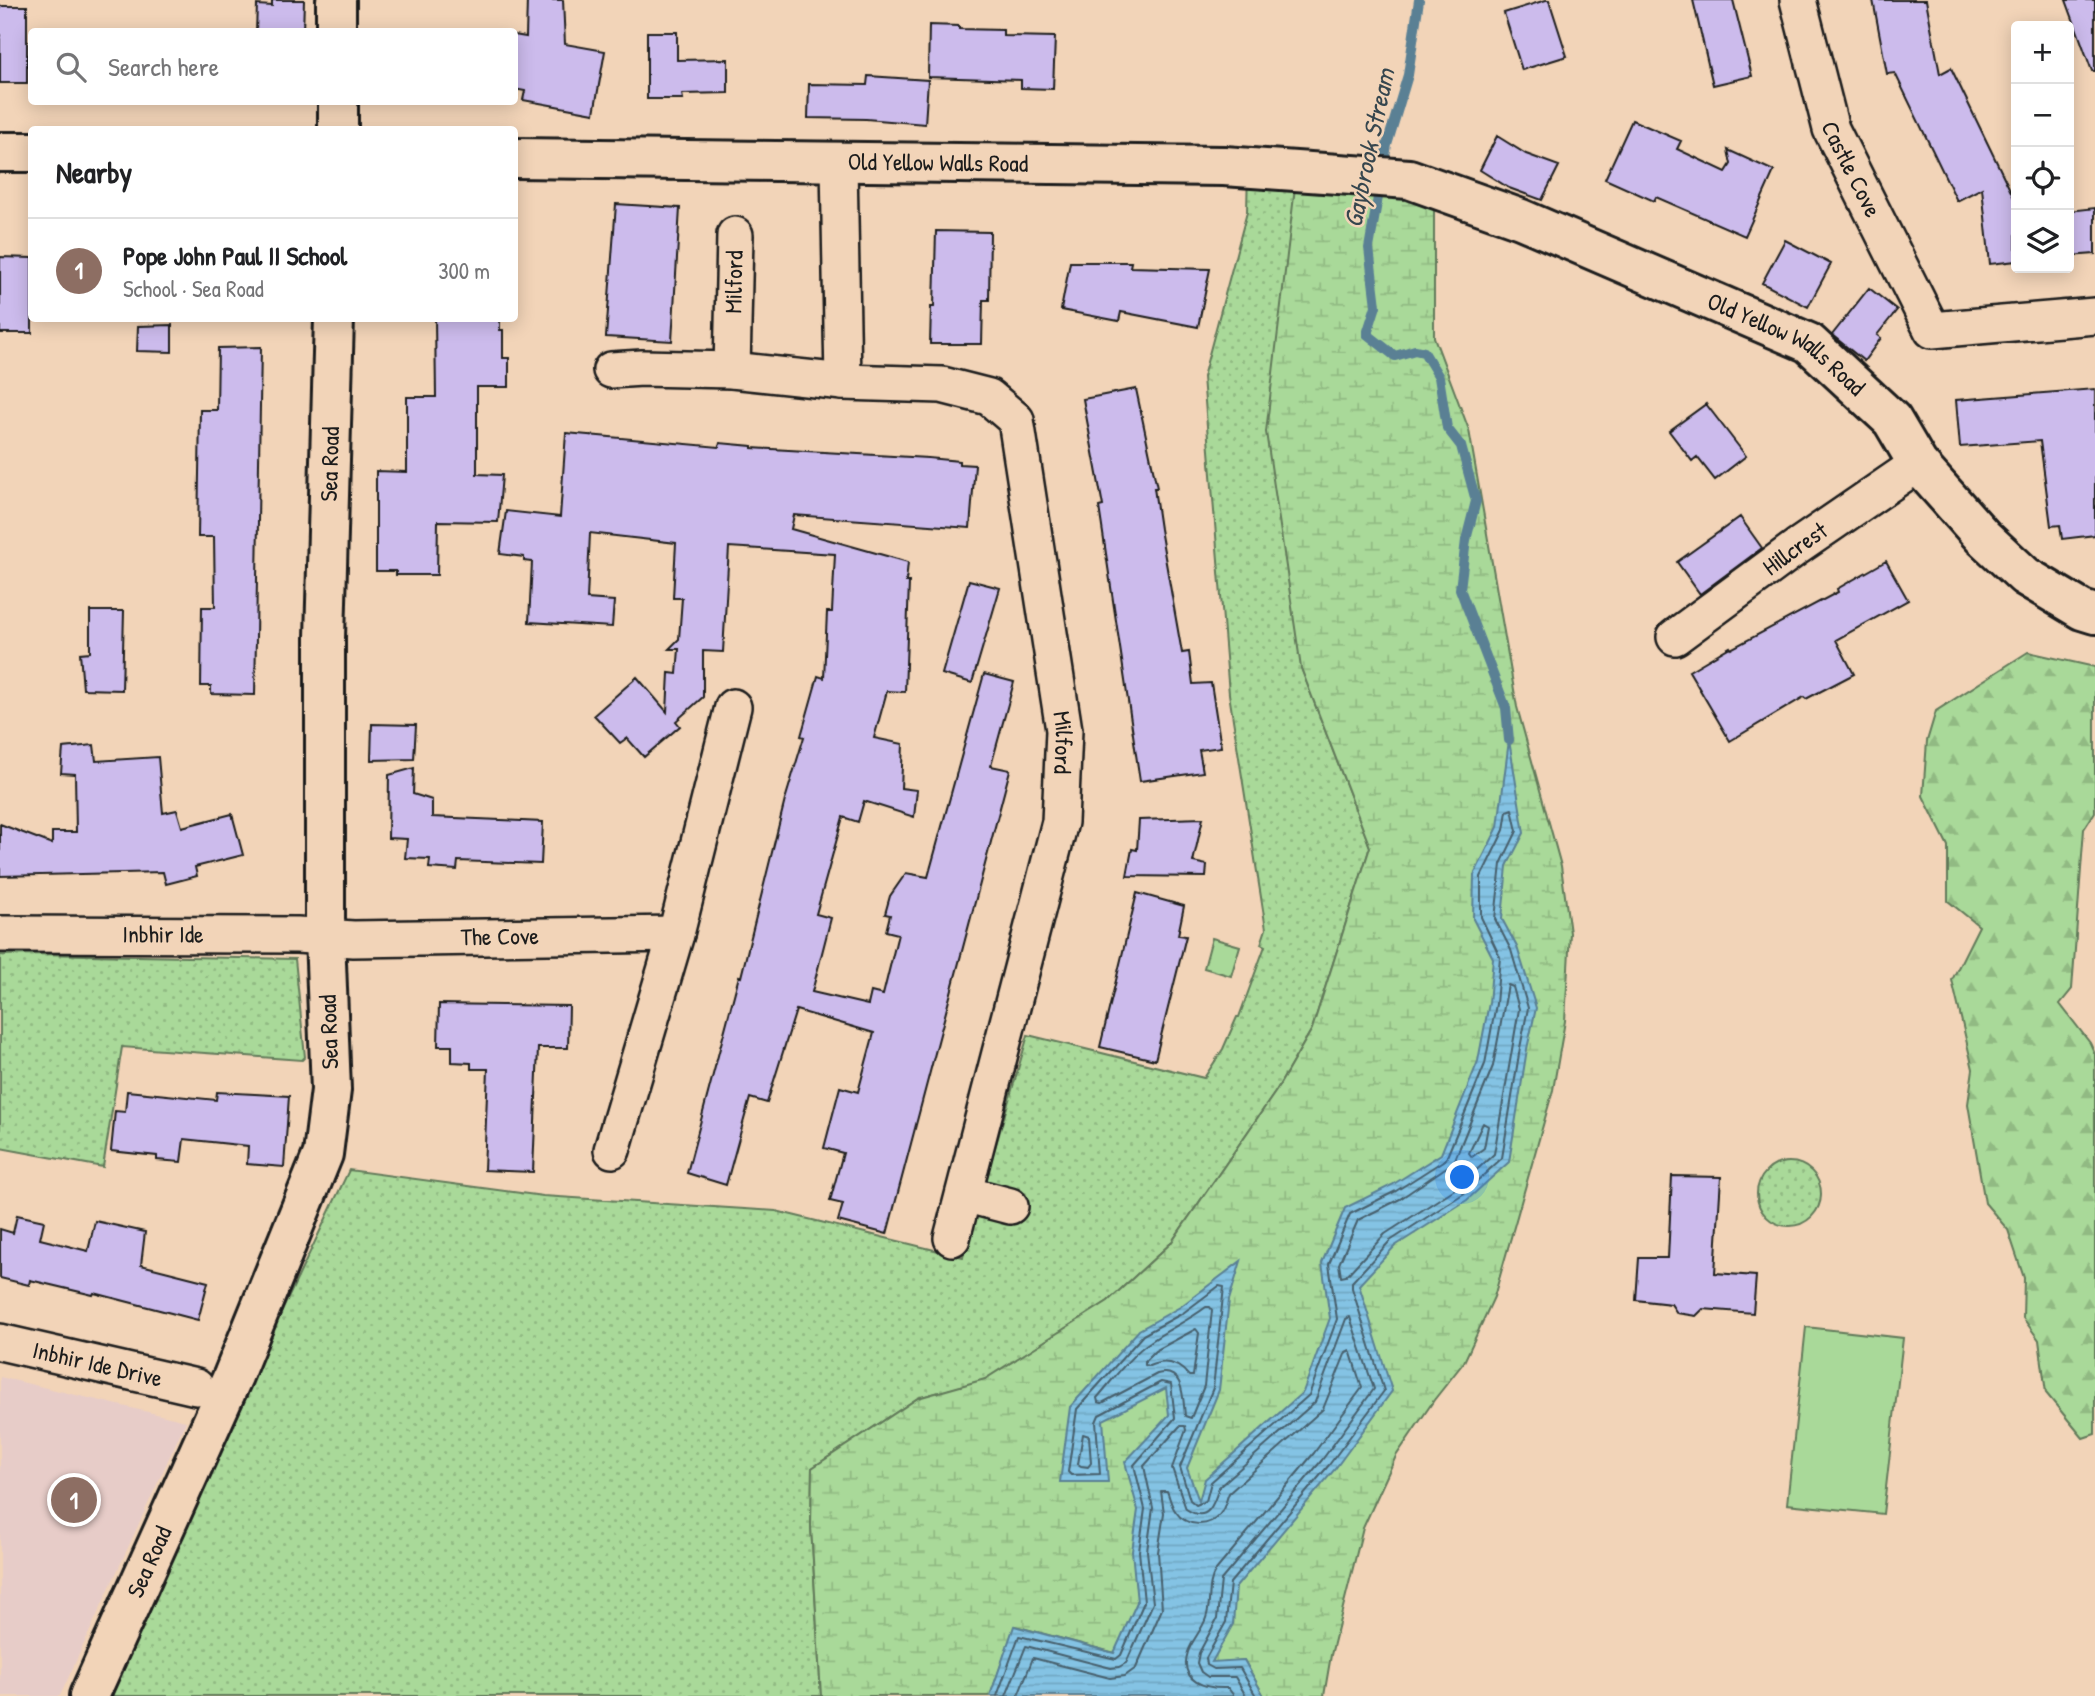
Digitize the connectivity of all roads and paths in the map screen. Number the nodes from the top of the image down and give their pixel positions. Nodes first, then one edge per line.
1 (336, 0) edge
2 (1798, 0) edge
3 (337, 28) edge
4 (338, 105) edge
5 (338, 126) edge
6 (0, 152) edge
7 (28, 152) edge
8 (518, 158) edge
9 (839, 163) junction
10 (735, 235) dead end
11 (2095, 316) edge
12 (334, 322) edge
13 (611, 370) dead end
14 (732, 370) junction
15 (843, 382) junction
16 (1918, 464) junction
17 (2095, 614) edge
18 (1675, 637) dead end
19 (733, 707) dead end
20 (0, 934) edge
21 (676, 934) junction
22 (325, 937) junction
23 (612, 1150) dead end
24 (964, 1194) junction
25 (1010, 1206) dead end
26 (952, 1238) dead end
27 (0, 1342) edge
28 (196, 1387) dead end
29 (89, 1696) edge

1 - 3 street
2 - 11 street, Castle Cove
4 - 5 street
6 - 7 street
8 - 9 street, Old Yellow Walls Road
9 - 15 street
9 - 16 street, Old Yellow Walls Road
10 - 14 street, Milford
12 - 22 street, Sea Road
13 - 14 street, Milford
14 - 15 street, Milford
15 - 24 street, Milford
16 - 17 street, Old Yellow Walls Road
16 - 18 street, Hillcrest
19 - 21 street
20 - 22 street, Inbhir Ide
21 - 22 street, The Cove
21 - 23 street
22 - 29 street, Sea Road
24 - 25 street
24 - 26 street, Milford
27 - 28 street, Inbhir Ide Drive

